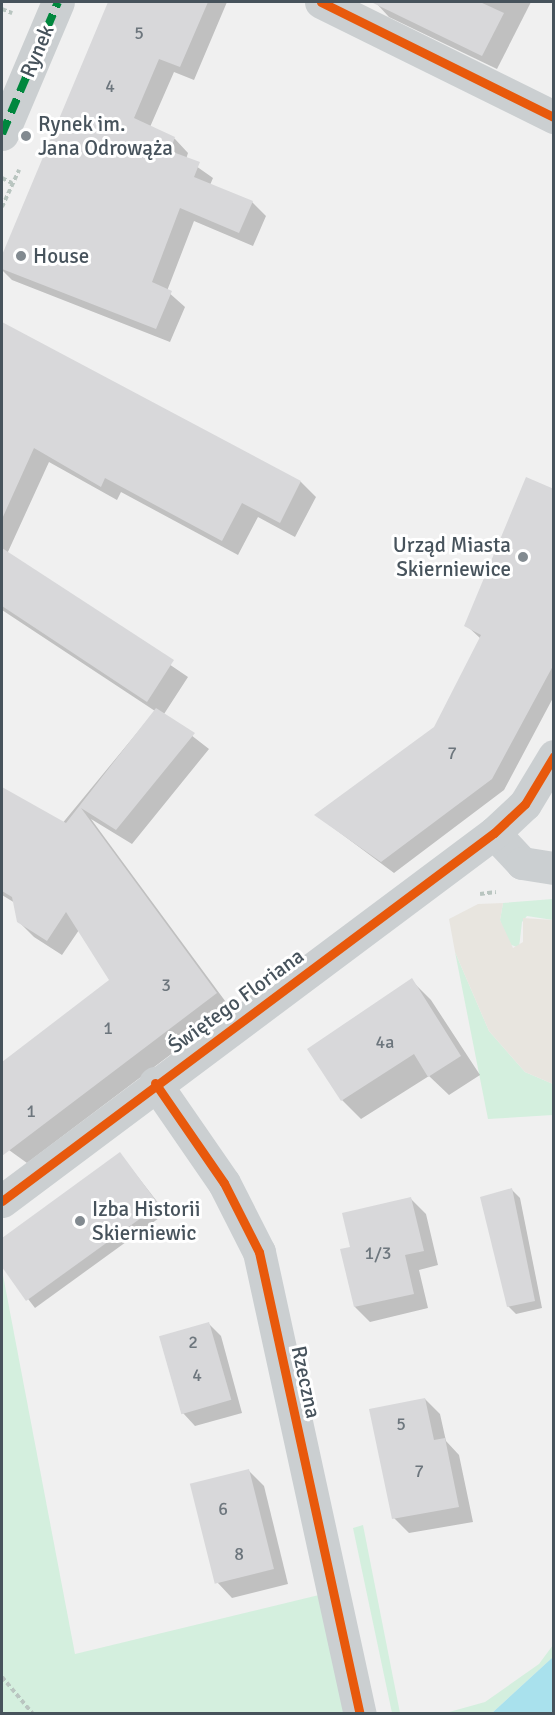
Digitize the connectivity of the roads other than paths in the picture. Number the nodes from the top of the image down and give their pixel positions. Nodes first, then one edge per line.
1 (58, 2) edge
2 (321, 2) edge
3 (554, 117) edge
4 (2, 134) edge
5 (554, 756) edge
6 (494, 834) junction
7 (554, 868) edge
8 (155, 1083) junction
9 (2, 1201) edge
10 (360, 1713) edge

1 - 4 street, Rynek
2 - 3 street
5 - 6 street, Świętego Floriana
6 - 7 street
6 - 8 street, Świętego Floriana
8 - 9 street, Świętego Floriana
8 - 10 street, Rzeczna

